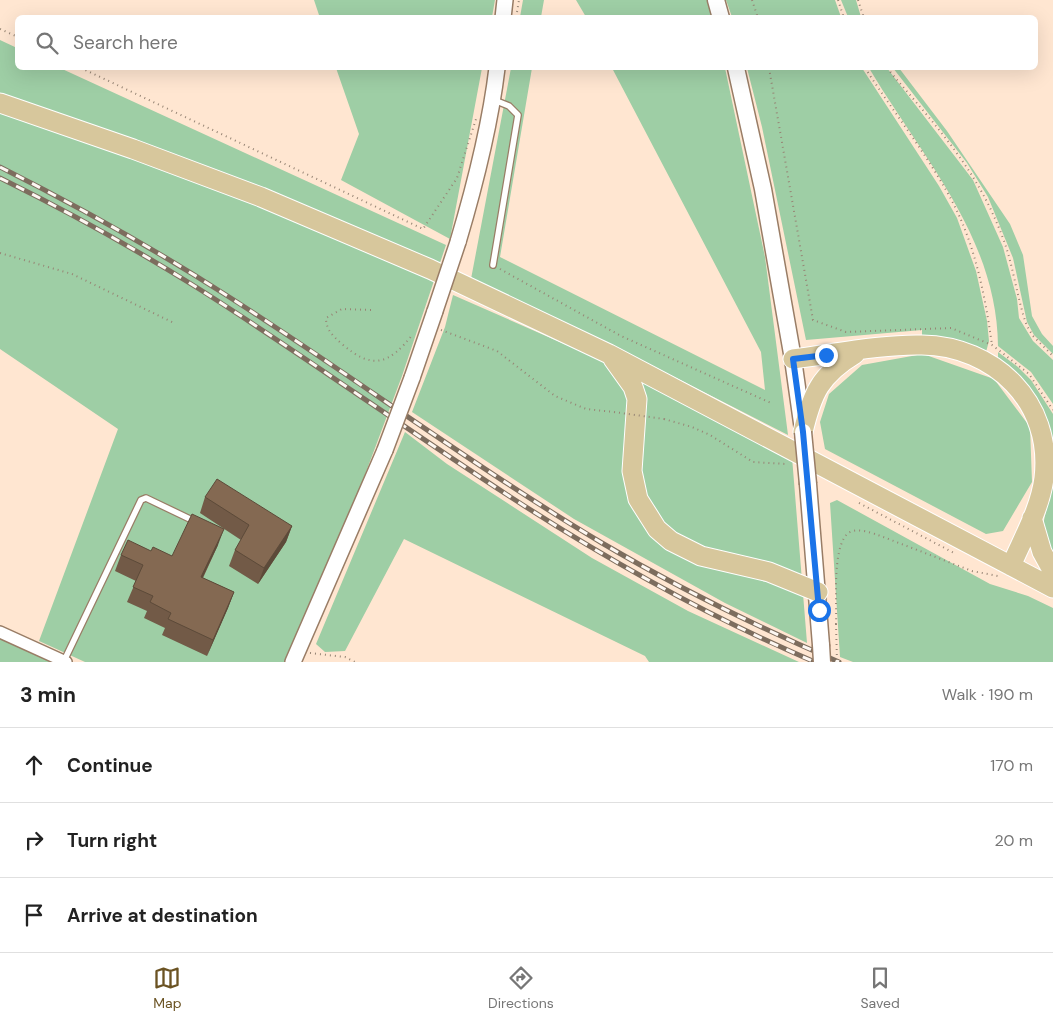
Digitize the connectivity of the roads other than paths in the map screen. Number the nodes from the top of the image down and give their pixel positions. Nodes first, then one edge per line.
1 (505, 0) edge
2 (716, 0) edge
3 (502, 15) edge
4 (720, 15) edge
5 (497, 70) edge
6 (736, 70) edge
7 (0, 102) edge
8 (492, 103) junction
9 (493, 265) road end
10 (858, 352) junction
11 (609, 354) junction
12 (793, 359) junction
13 (803, 432) junction
14 (1032, 518) junction
15 (200, 524) edge
16 (1011, 566) junction
17 (1053, 572) edge
18 (1053, 588) edge
19 (818, 592) junction
20 (0, 632) edge
21 (65, 662) edge
22 (293, 662) edge
23 (822, 662) edge

1 - 3 street
2 - 4 main road
5 - 8 street
6 - 12 main road
7 - 11 main road
8 - 9 lane
8 - 22 street, bridge
10 - 12 main road
10 - 13 main road
10 - 14 main road
11 - 16 main road
11 - 19 main road
12 - 13 main road
13 - 19 main road, bridge
14 - 16 main road
14 - 17 main road
15 - 21 lane
16 - 18 main road
19 - 23 main road, bridge
20 - 21 street

